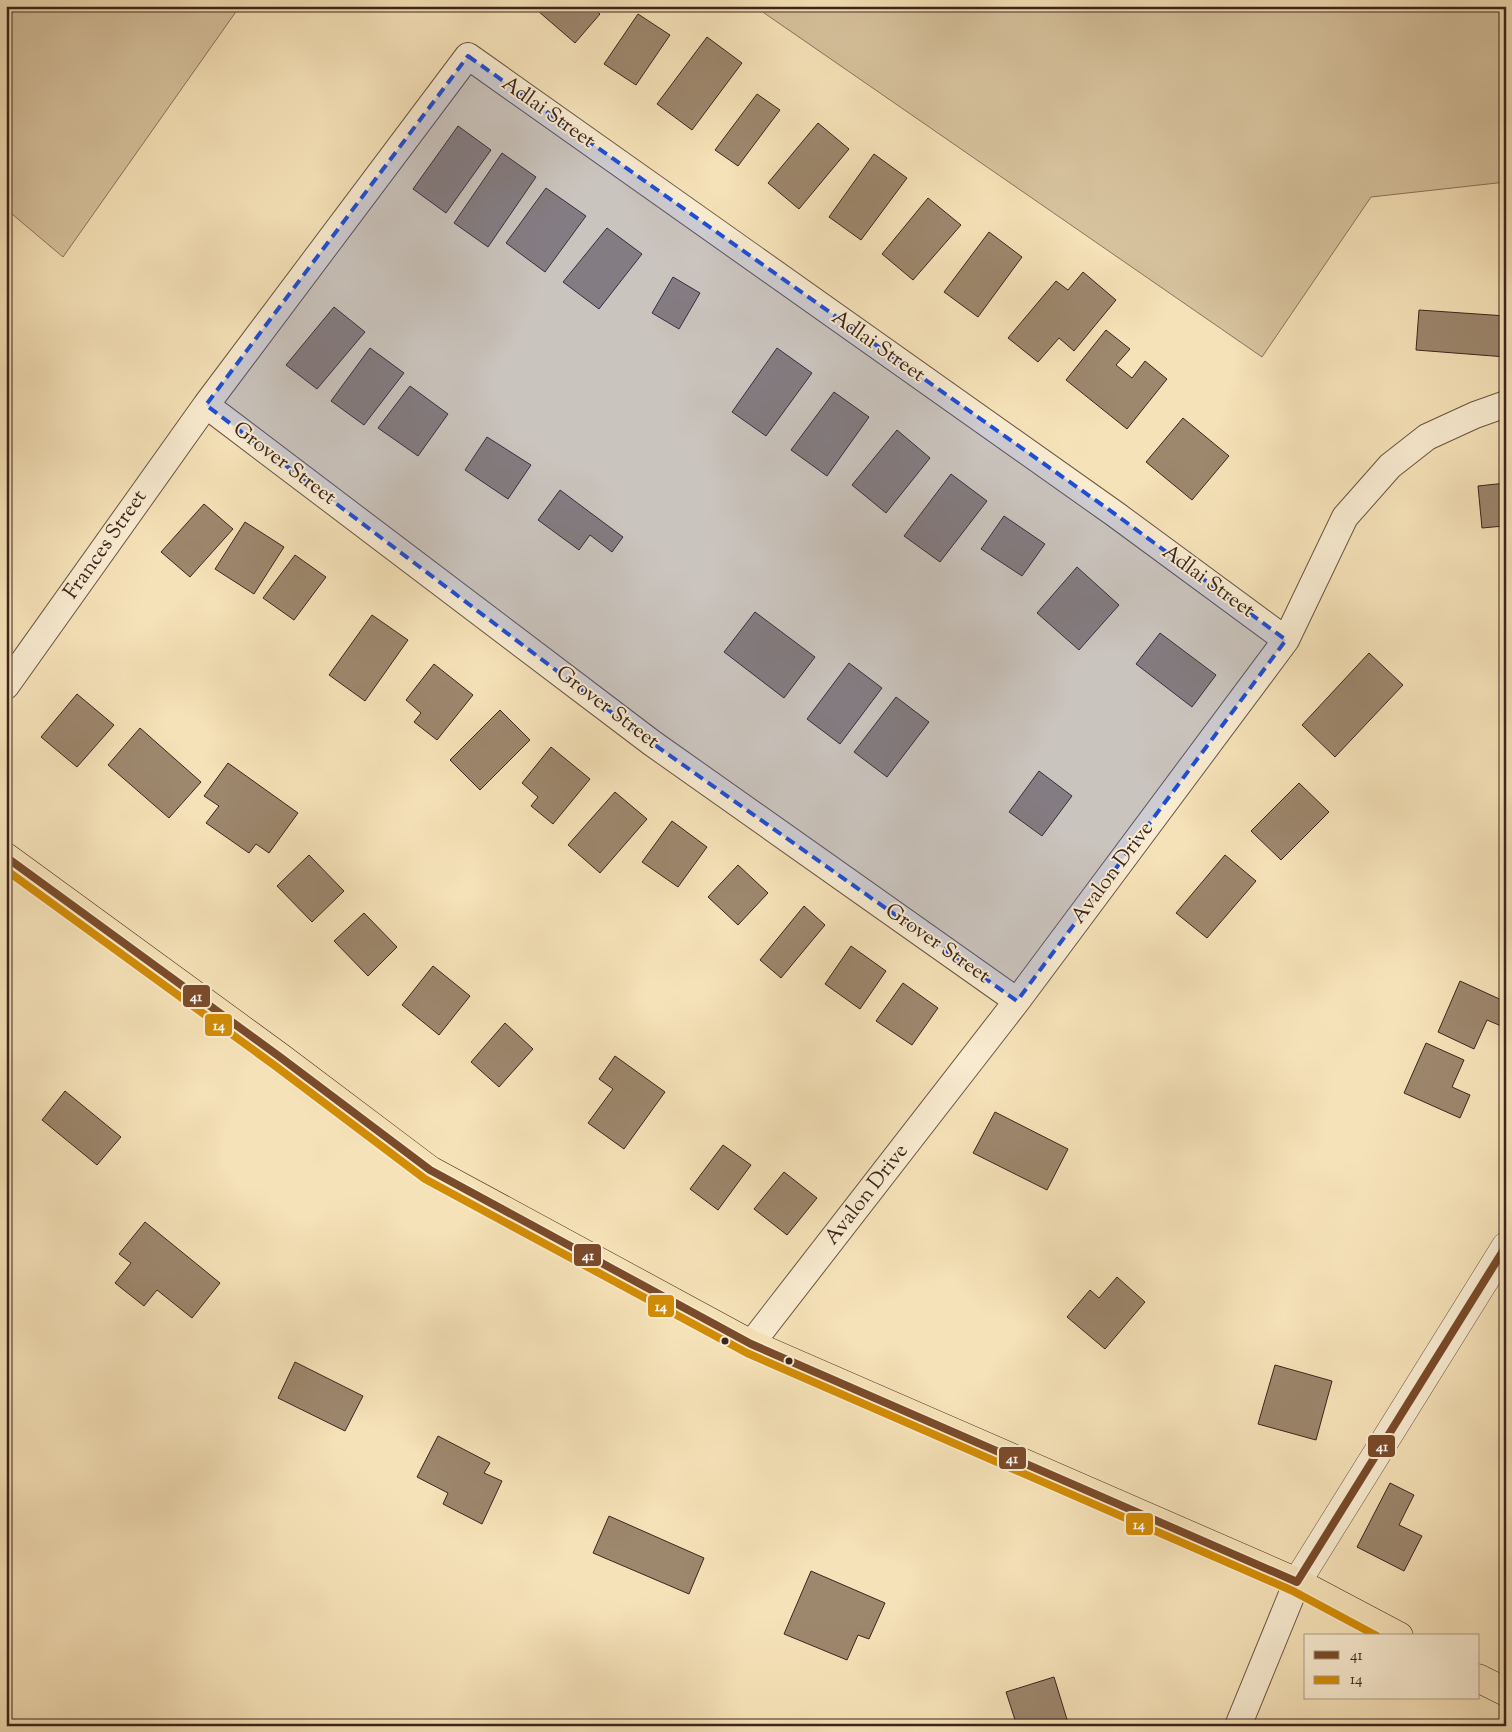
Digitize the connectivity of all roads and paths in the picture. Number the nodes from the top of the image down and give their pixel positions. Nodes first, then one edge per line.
1 (468, 56) joint
2 (1506, 404) edge
3 (206, 405) junction
4 (1286, 640) junction
5 (6, 686) edge
6 (6, 857) edge
7 (1017, 1000) junction
8 (1506, 1246) edge
9 (751, 1344) junction
10 (1297, 1582) junction
11 (1395, 1634) edge
12 (1480, 1679) edge
13 (1506, 1692) edge
14 (1238, 1726) edge

1 - 3 street, Frances Street
1 - 4 street, Adlai Street
2 - 4 street, Avalon Drive
3 - 5 street, Frances Street
3 - 7 street, Grover Street
4 - 7 street, Avalon Drive
6 - 9 main road
7 - 9 street, Avalon Drive
8 - 10 street
9 - 10 main road
10 - 11 main road
10 - 14 street
12 - 13 main road

